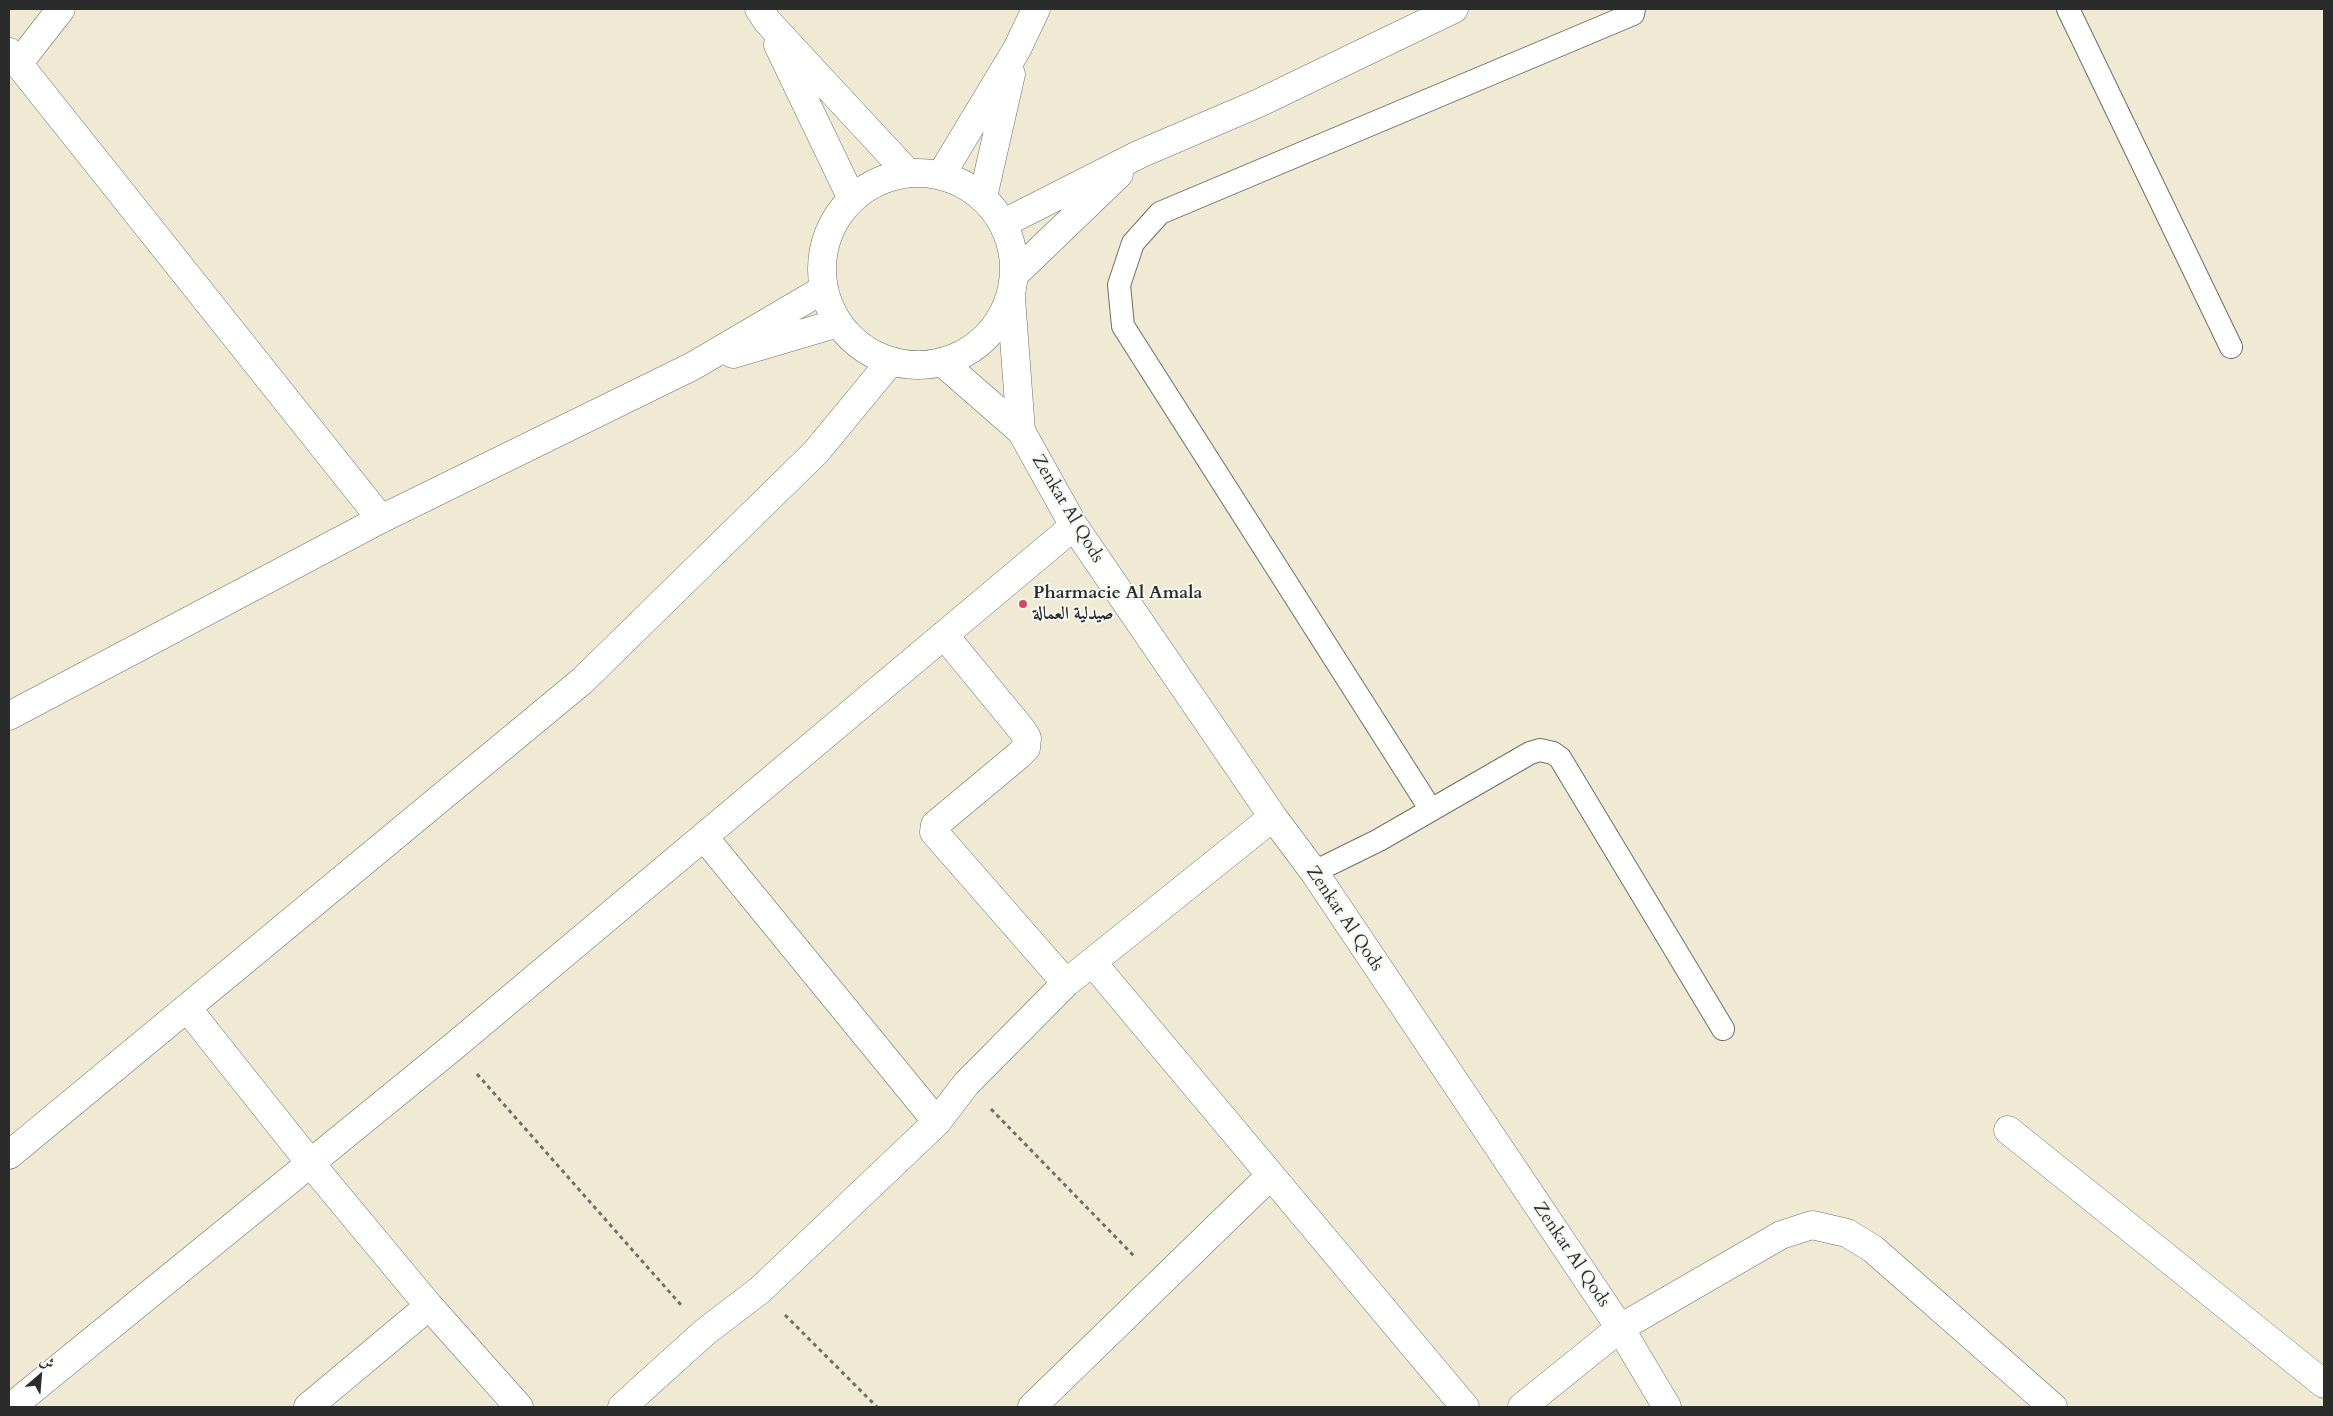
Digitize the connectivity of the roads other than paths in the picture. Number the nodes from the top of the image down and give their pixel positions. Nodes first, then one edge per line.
1 (61, 9) edge
2 (1036, 9) edge
3 (1454, 9) edge
4 (1634, 9) edge
5 (2068, 9) edge
6 (763, 15) edge
7 (1017, 50) junction
8 (13, 58) edge
9 (1140, 154) junction
10 (908, 173) junction
11 (941, 175) junction
12 (983, 197) junction
13 (852, 199) junction
14 (1004, 223) junction
15 (1013, 286) junction
16 (824, 289) junction
17 (838, 323) junction
18 (2231, 347) dead end
19 (891, 361) junction
20 (942, 362) junction
21 (693, 366) junction
22 (1021, 431) junction
23 (381, 519) junction
24 (1074, 526) junction
25 (944, 635) junction
26 (9, 716) edge
27 (1431, 810) junction
28 (1273, 817) junction
29 (704, 837) junction
30 (1314, 872) junction
31 (1092, 962) junction
32 (1066, 983) junction
33 (187, 1008) junction
34 (1723, 1029) dead end
35 (937, 1122) junction
36 (2008, 1130) dead end
37 (9, 1155) edge
38 (311, 1164) junction
39 (1270, 1176) junction
40 (429, 1306) junction
41 (1620, 1328) junction
42 (2324, 1384) edge
43 (1049, 1402) edge
44 (11, 1407) edge
45 (308, 1407) edge
46 (519, 1407) edge
47 (623, 1407) edge
48 (1465, 1407) edge
49 (1522, 1407) edge
50 (1667, 1407) edge
51 (2053, 1407) edge

1 - 8 street
2 - 7 street
3 - 9 street
4 - 27 lane
5 - 18 lane
6 - 10 street
6 - 13 street
7 - 11 street
7 - 12 street
8 - 23 street
9 - 14 street
9 - 15 street
10 - 11 street
10 - 13 street
11 - 12 street
12 - 14 street
13 - 16 street
14 - 15 street
15 - 20 street
15 - 22 street
16 - 17 street
16 - 21 street
17 - 19 street
17 - 21 street
19 - 20 street
19 - 33 street
20 - 22 street
21 - 23 street
22 - 24 street, Zenkat Al Qods
23 - 26 street
24 - 25 street
24 - 28 street, Zenkat Al Qods
25 - 29 street
25 - 32 street
27 - 30 lane
27 - 34 lane
28 - 30 street, Zenkat Al Qods
28 - 31 street
29 - 35 street
29 - 38 street
30 - 41 street, Zenkat Al Qods
31 - 32 street
31 - 39 street
32 - 35 street
33 - 37 street
33 - 38 street
35 - 47 street
36 - 42 street
38 - 40 street
38 - 44 street
39 - 43 street
39 - 48 street
40 - 45 street
40 - 46 street
41 - 49 street
41 - 50 street, Zenkat Al Qods
41 - 51 street

